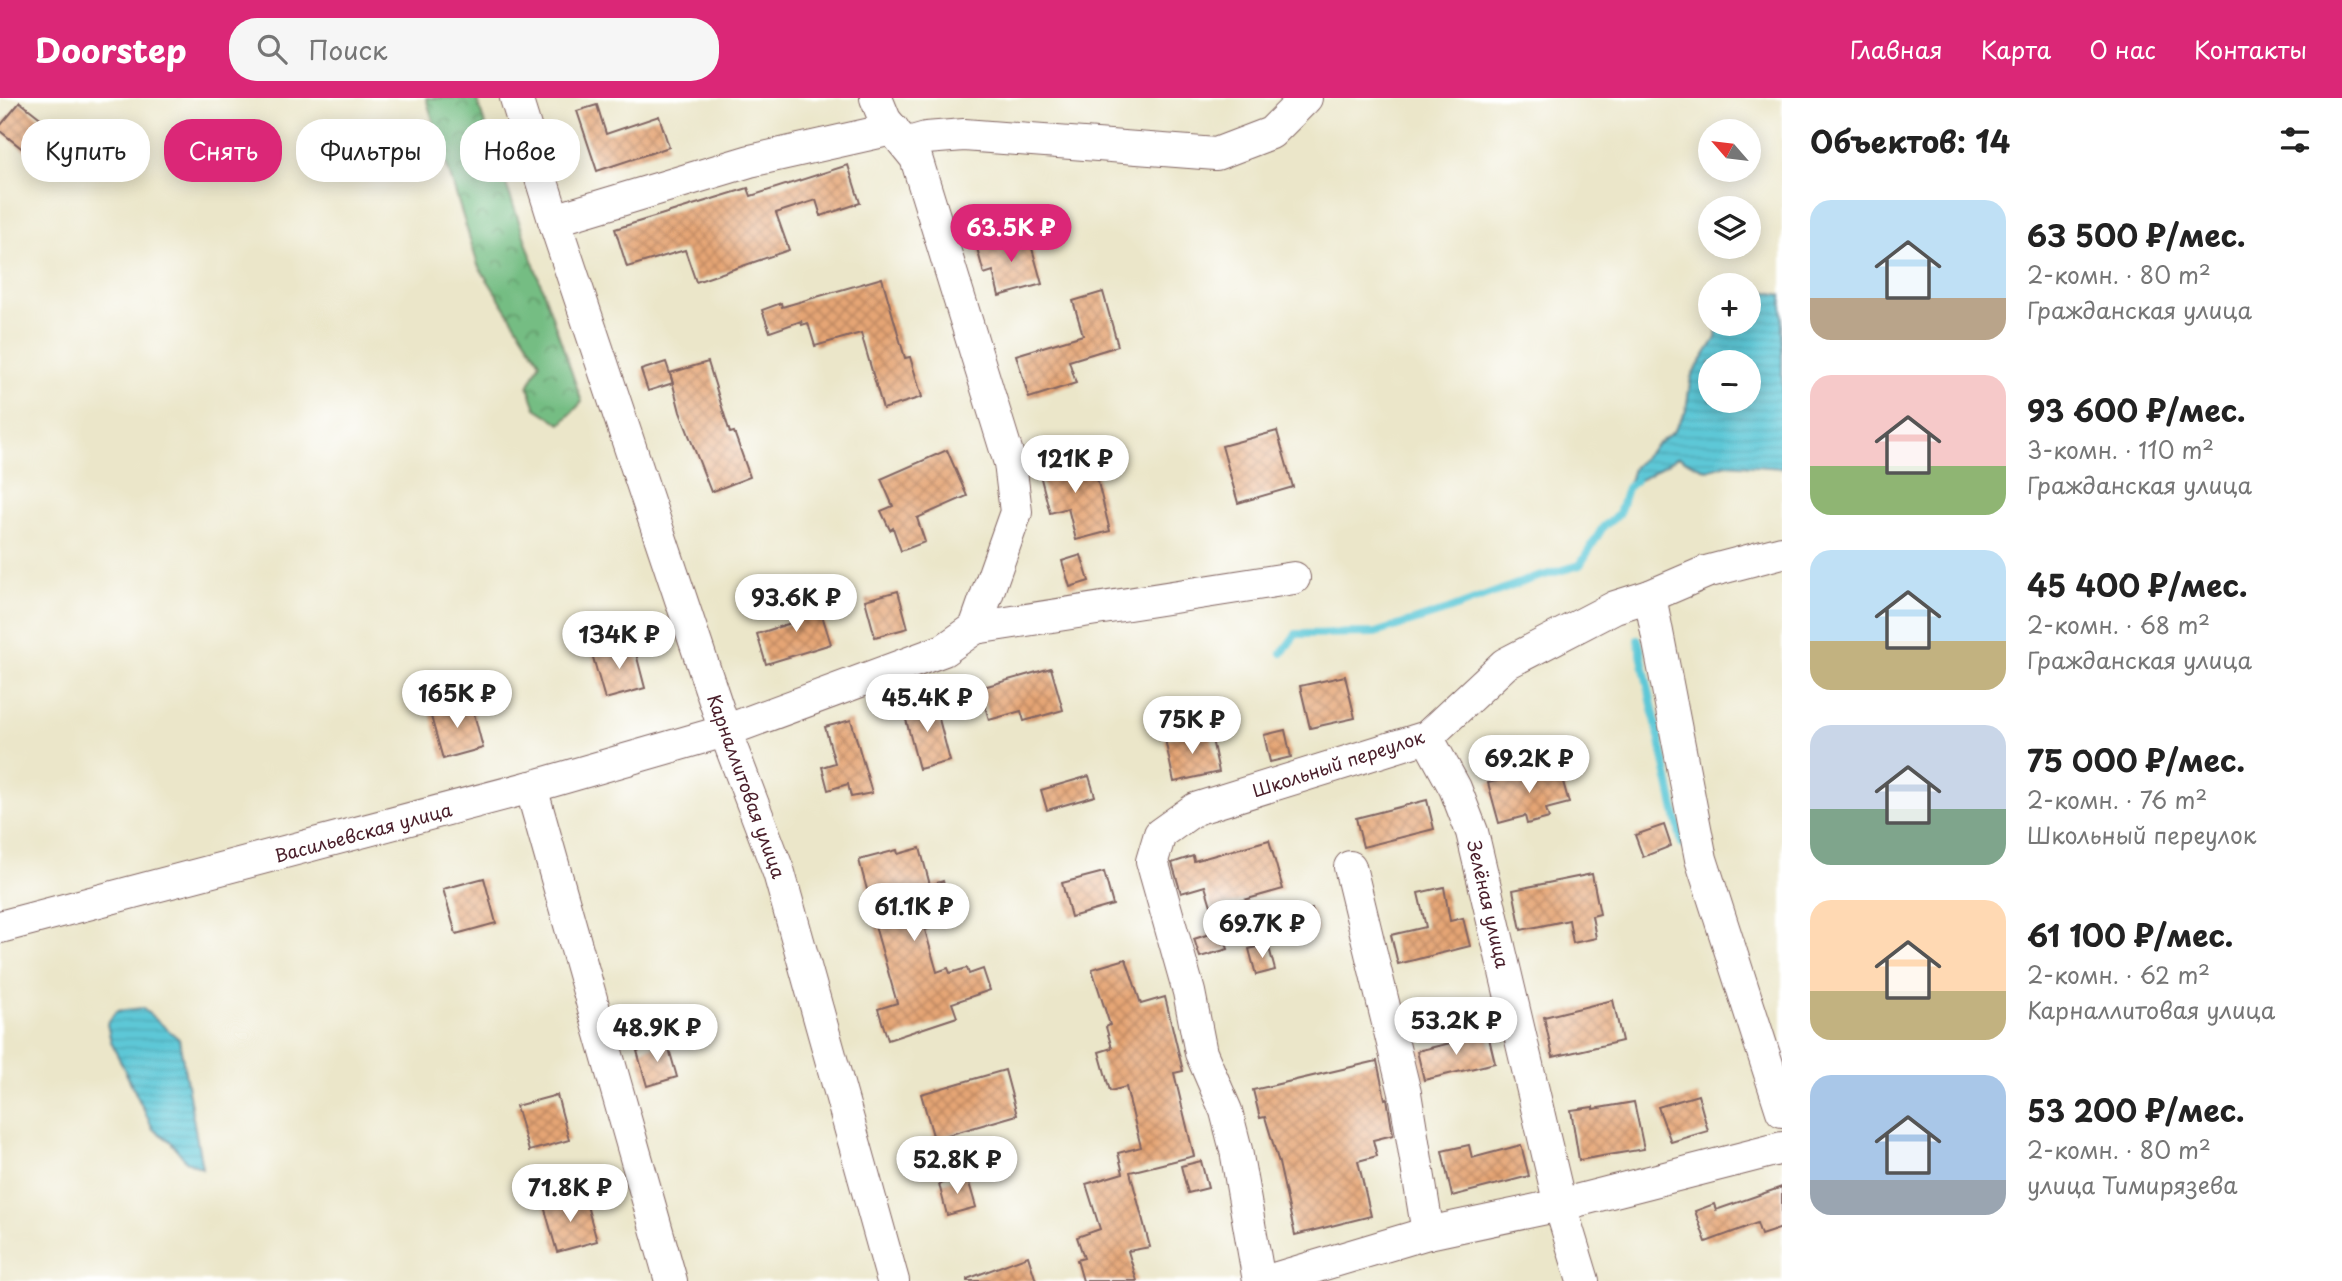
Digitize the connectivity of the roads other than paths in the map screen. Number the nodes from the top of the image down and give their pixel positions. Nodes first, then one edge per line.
1 (516, 98) edge
2 (876, 98) edge
3 (1306, 98) edge
4 (899, 137) junction
5 (554, 220) junction
6 (1782, 552) edge
7 (1294, 578) dead end
8 (1650, 596) junction
9 (975, 628) junction
10 (725, 731) junction
11 (1427, 737) junction
12 (531, 788) junction
13 (1350, 867) dead end
14 (0, 927) edge
15 (1782, 1111) edge
16 (1782, 1148) edge
17 (1560, 1205) junction
18 (1427, 1233) junction
19 (1284, 1279) edge
20 (671, 1281) edge
21 (893, 1281) edge
22 (1259, 1281) edge
23 (1583, 1281) edge

1 - 5 street, Карналлитовая улица
2 - 4 street
3 - 4 street
4 - 5 street
4 - 9 street
5 - 10 street, Карналлитовая улица
6 - 8 street, Школьный переулок
7 - 9 street
8 - 11 street, Школьный переулок
8 - 15 street
9 - 10 street, Васильевская улица
10 - 12 street, Васильевская улица
10 - 21 street, Карналлитовая улица
11 - 17 street, Зелёная улица
11 - 22 street, Школьный переулок
12 - 14 street, Васильевская улица
12 - 20 street
13 - 18 street
16 - 17 street
17 - 18 street
17 - 23 street, Зелёная улица
18 - 19 street

